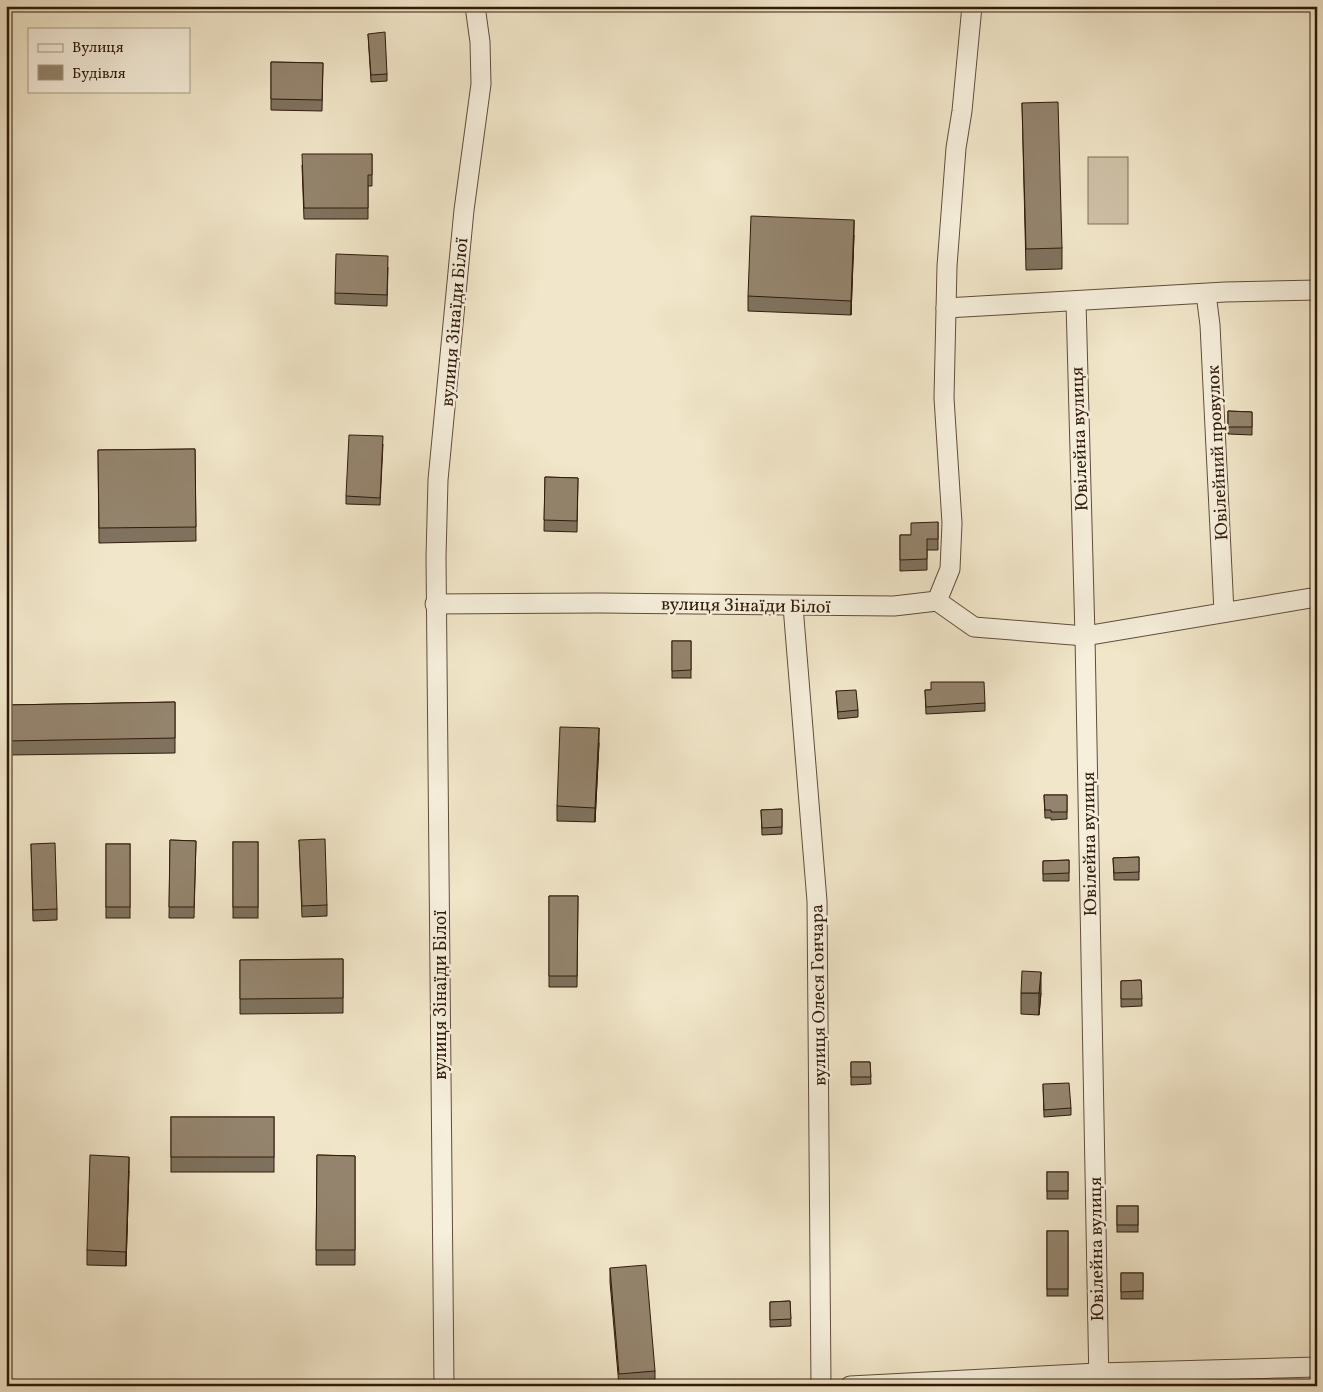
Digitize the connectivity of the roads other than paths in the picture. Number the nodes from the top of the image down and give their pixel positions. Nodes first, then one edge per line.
1 (475, 6) edge
2 (972, 6) edge
3 (1317, 290) edge
4 (1206, 294) junction
5 (1076, 302) junction
6 (946, 308) junction
7 (1317, 596) edge
8 (937, 601) junction
9 (435, 604) junction
10 (793, 606) junction
11 (1224, 612) junction
12 (1085, 636) junction
13 (1317, 1367) edge
14 (1098, 1379) edge
15 (444, 1386) edge
16 (821, 1386) edge
17 (850, 1386) edge

1 - 9 street, вулиця Зінаїди Білої
2 - 6 street
3 - 4 street
4 - 5 street
4 - 11 street, Ювілейний провулок
5 - 6 street
5 - 12 street, Ювілейна вулиця
6 - 8 street
7 - 11 street
8 - 10 street, вулиця Зінаїди Білої
8 - 12 street
9 - 10 street, вулиця Зінаїди Білої
9 - 15 street, вулиця Зінаїди Білої
10 - 16 street, вулиця Олеся Гончара
11 - 12 street
12 - 14 street, Ювілейна вулиця
13 - 14 street
14 - 17 street

